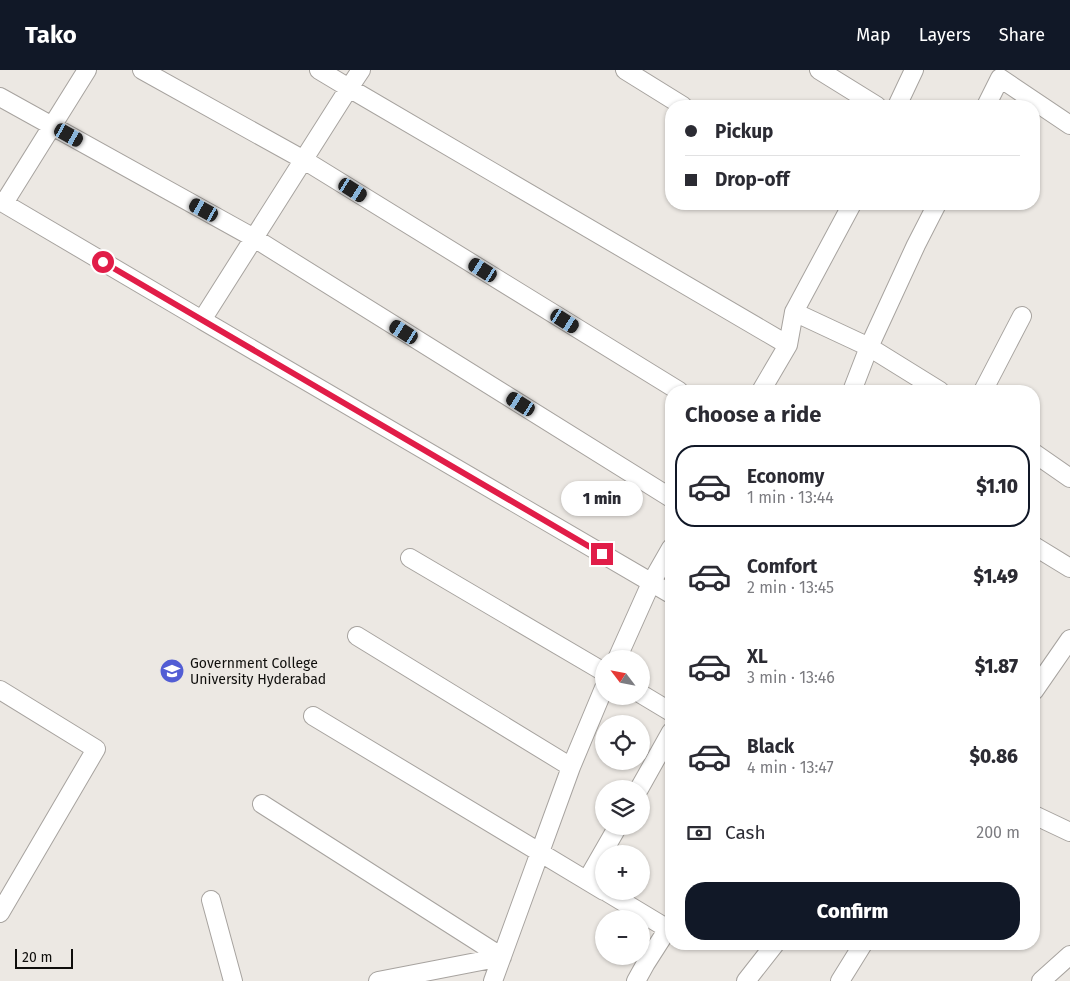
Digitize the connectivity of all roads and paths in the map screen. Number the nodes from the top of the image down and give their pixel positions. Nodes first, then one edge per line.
1 (87, 70) edge
2 (142, 70) edge
3 (319, 70) edge
4 (361, 70) edge
5 (625, 70) edge
6 (819, 70) edge
7 (914, 70) edge
8 (994, 74) edge
9 (349, 88) junction
10 (0, 97) edge
11 (673, 100) edge
12 (867, 100) edge
13 (900, 100) edge
14 (988, 100) edge
15 (1033, 100) edge
16 (1040, 105) edge
17 (1070, 125) edge
18 (52, 126) junction
19 (304, 160) junction
20 (2, 202) edge
21 (845, 210) edge
22 (934, 210) edge
23 (254, 238) junction
24 (794, 312) junction
25 (1022, 316) dead end
26 (202, 320) junction
27 (788, 344) junction
28 (869, 347) junction
29 (669, 385) edge
30 (764, 385) edge
31 (854, 385) edge
32 (930, 385) edge
33 (986, 385) edge
34 (1040, 457) edge
35 (1069, 475) edge
36 (665, 494) edge
37 (1040, 550) edge
38 (410, 558) dead end
39 (665, 558) edge
40 (1070, 568) edge
41 (651, 583) junction
42 (665, 591) edge
43 (357, 636) dead end
44 (1070, 638) edge
45 (621, 650) edge
46 (595, 667) edge
47 (1040, 682) edge
48 (0, 690) edge
49 (650, 699) edge
50 (597, 705) edge
51 (665, 708) edge
52 (313, 716) dead end
53 (665, 743) edge
54 (571, 767) junction
55 (644, 780) edge
56 (262, 804) dead end
57 (1040, 818) edge
58 (1070, 832) edge
59 (613, 835) edge
60 (540, 852) junction
61 (587, 880) junction
62 (595, 885) edge
63 (211, 900) dead end
64 (621, 900) edge
65 (0, 913) edge
66 (665, 923) edge
67 (665, 934) edge
68 (769, 950) edge
69 (859, 950) edge
70 (1070, 955) edge
71 (502, 957) junction
72 (233, 981) edge
73 (378, 981) edge
74 (493, 981) edge
75 (636, 981) edge
76 (746, 981) edge
77 (840, 981) edge
78 (1041, 981) edge

1 - 18 street
2 - 19 street
3 - 9 street
4 - 9 street
5 - 11 street
6 - 12 street
7 - 13 street
8 - 14 street
8 - 15 street
9 - 19 street
9 - 27 street
10 - 18 street
16 - 17 street
18 - 20 street
18 - 23 street
19 - 23 street
19 - 29 street
20 - 26 street
21 - 24 street
22 - 28 street
23 - 26 street
23 - 36 street
24 - 27 street
24 - 28 street
25 - 33 street
26 - 41 street
27 - 30 street
28 - 31 street
28 - 32 street
34 - 35 street
37 - 40 street
38 - 46 street
39 - 41 street
41 - 42 street
41 - 45 street
43 - 54 street
44 - 47 street
48 - 65 street
49 - 51 street
50 - 54 street
52 - 60 street
53 - 55 street
54 - 60 street
56 - 71 street
57 - 58 street
59 - 61 street
60 - 61 street
60 - 71 street
61 - 62 street
63 - 72 street
64 - 66 street
67 - 75 street
68 - 76 street
69 - 77 street
70 - 78 street
71 - 73 street
71 - 74 street

